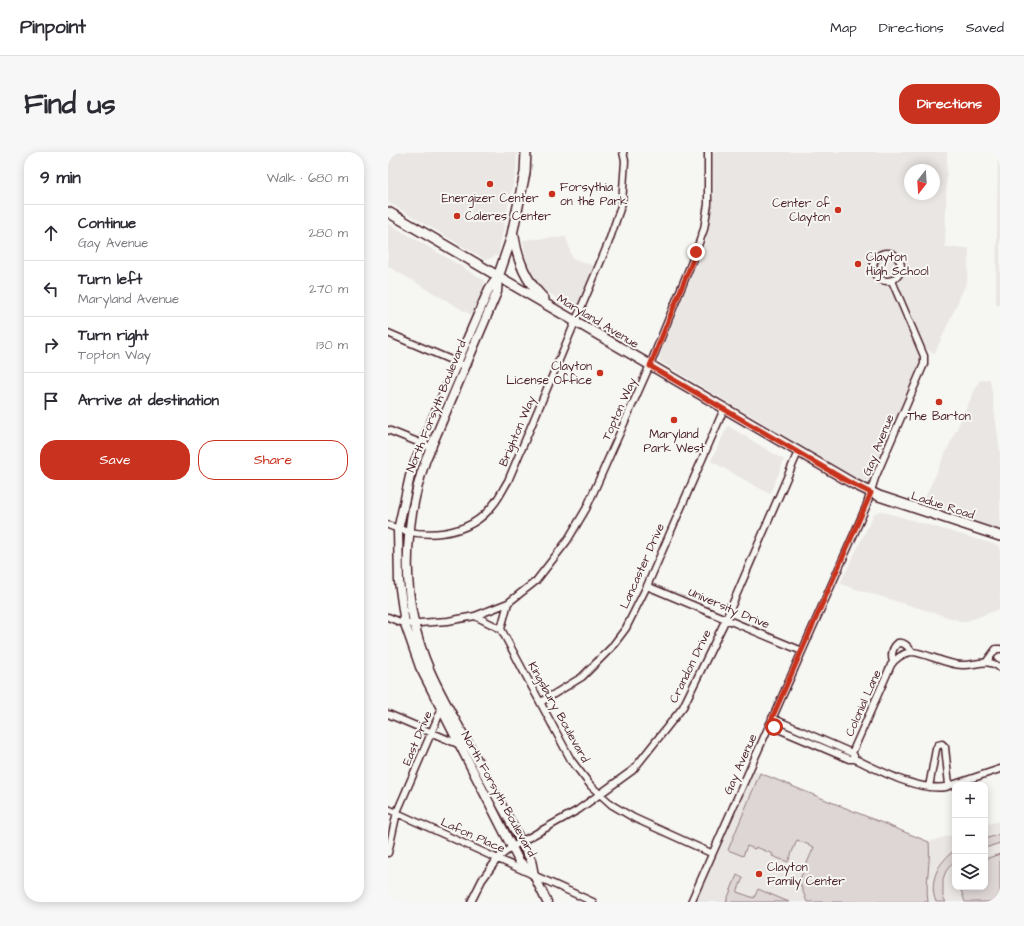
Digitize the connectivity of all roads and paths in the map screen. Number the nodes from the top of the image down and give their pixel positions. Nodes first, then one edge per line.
1 (526, 152) edge
2 (623, 152) edge
3 (708, 152) edge
4 (388, 212) edge
5 (512, 230) junction
6 (498, 277) junction
7 (892, 280) junction
8 (554, 309) junction
9 (576, 321) junction
10 (388, 333) edge
11 (457, 362) junction
12 (465, 366) junction
13 (650, 366) junction
14 (724, 409) junction
15 (388, 430) edge
16 (422, 444) junction
17 (430, 447) junction
18 (798, 452) junction
19 (875, 494) junction
20 (388, 525) edge
21 (398, 530) junction
22 (409, 532) junction
23 (1000, 536) edge
24 (647, 586) junction
25 (508, 603) junction
26 (388, 616) edge
27 (475, 616) junction
28 (726, 619) junction
29 (415, 623) junction
30 (405, 624) junction
31 (500, 629) junction
32 (1000, 650) edge
33 (802, 651) junction
34 (912, 652) junction
35 (987, 661) junction
36 (893, 662) junction
37 (1000, 668) edge
38 (445, 700) junction
39 (541, 702) junction
40 (441, 711) junction
41 (388, 714) edge
42 (772, 718) junction
43 (769, 725) junction
44 (431, 733) junction
45 (458, 744) junction
46 (838, 747) junction
47 (852, 753) junction
48 (836, 754) junction
49 (855, 759) junction
50 (1000, 769) edge
51 (949, 785) junction
52 (929, 787) junction
53 (600, 794) junction
54 (388, 808) edge
55 (397, 812) junction
56 (521, 842) junction
57 (512, 847) junction
58 (388, 853) edge
59 (711, 853) junction
60 (498, 858) junction
61 (534, 875) junction
62 (471, 902) edge
63 (547, 902) edge
64 (593, 902) edge
65 (691, 902) edge

1 - 5 main road
2 - 9 street, Brighton Way
3 - 13 street, Topton Way
4 - 6 main road, Maryland Avenue
5 - 6 main road
5 - 8 main road
6 - 8 main road, Maryland Avenue
6 - 11 street, North Forsyth Boulevard
6 - 12 street, North Forsyth Boulevard
7 - 7 street
7 - 19 street, Gay Avenue
8 - 9 main road, Maryland Avenue
9 - 13 main road, Maryland Avenue
9 - 22 street, Brighton Way
10 - 11 street
11 - 12 street
11 - 16 street, North Forsyth Boulevard
12 - 17 street, North Forsyth Boulevard
13 - 14 main road, Maryland Avenue
13 - 25 street, Topton Way
14 - 18 main road, Maryland Avenue
14 - 24 street, Lancaster Drive
15 - 16 street
16 - 17 street
16 - 21 street, North Forsyth Boulevard
17 - 22 street, North Forsyth Boulevard
18 - 19 main road, Maryland Avenue
18 - 28 street, Crandon Drive
19 - 23 main road, Ladue Road
19 - 33 street, Gay Avenue
20 - 21 street, Brighton Way
21 - 22 street, Brighton Way
21 - 30 street, North Forsyth Boulevard
22 - 29 street, North Forsyth Boulevard
24 - 28 street, University Drive
24 - 39 street, Lancaster Drive
25 - 27 street, Topton Way
25 - 31 street
26 - 30 street
27 - 29 street
27 - 31 street
28 - 33 street, University Drive
28 - 53 street, Crandon Drive
29 - 30 street
29 - 38 street, North Forsyth Boulevard
30 - 40 street, North Forsyth Boulevard
31 - 39 street, Kingsbury Boulevard
32 - 35 street
33 - 42 street, Gay Avenue
34 - 35 street, Colonial Lane
34 - 36 street, Colonial Lane
34 - 36 street, Colonial Lane
35 - 37 street
36 - 47 street, Colonial Lane
38 - 40 street, East Drive
38 - 56 street, North Forsyth Boulevard
39 - 53 street, Kingsbury Boulevard
40 - 44 street, East Drive
40 - 45 street, North Forsyth Boulevard
41 - 44 street
42 - 43 street, Gay Avenue
42 - 46 street, Colonial Lane
43 - 48 street
43 - 59 street, Gay Avenue
44 - 45 street
44 - 55 street, East Drive
45 - 57 street, North Forsyth Boulevard
46 - 47 street, Colonial Lane
46 - 48 street
47 - 49 street, Colonial Lane
48 - 49 street
49 - 52 street
50 - 51 street
51 - 52 street
51 - 52 street
53 - 56 street, Crandon Drive
53 - 59 street, Kingsbury Boulevard
54 - 55 street, Lafon Place
55 - 58 street, East Drive
55 - 60 street, Lafon Place
56 - 57 street, Crandon Drive
56 - 61 street, North Forsyth Boulevard
57 - 60 street, Crandon Drive
57 - 61 street, North Forsyth Boulevard
59 - 65 street, Gay Avenue
60 - 61 street, Lafon Place
60 - 62 street, Crandon Drive
61 - 63 street
61 - 64 street, Lafon Place

